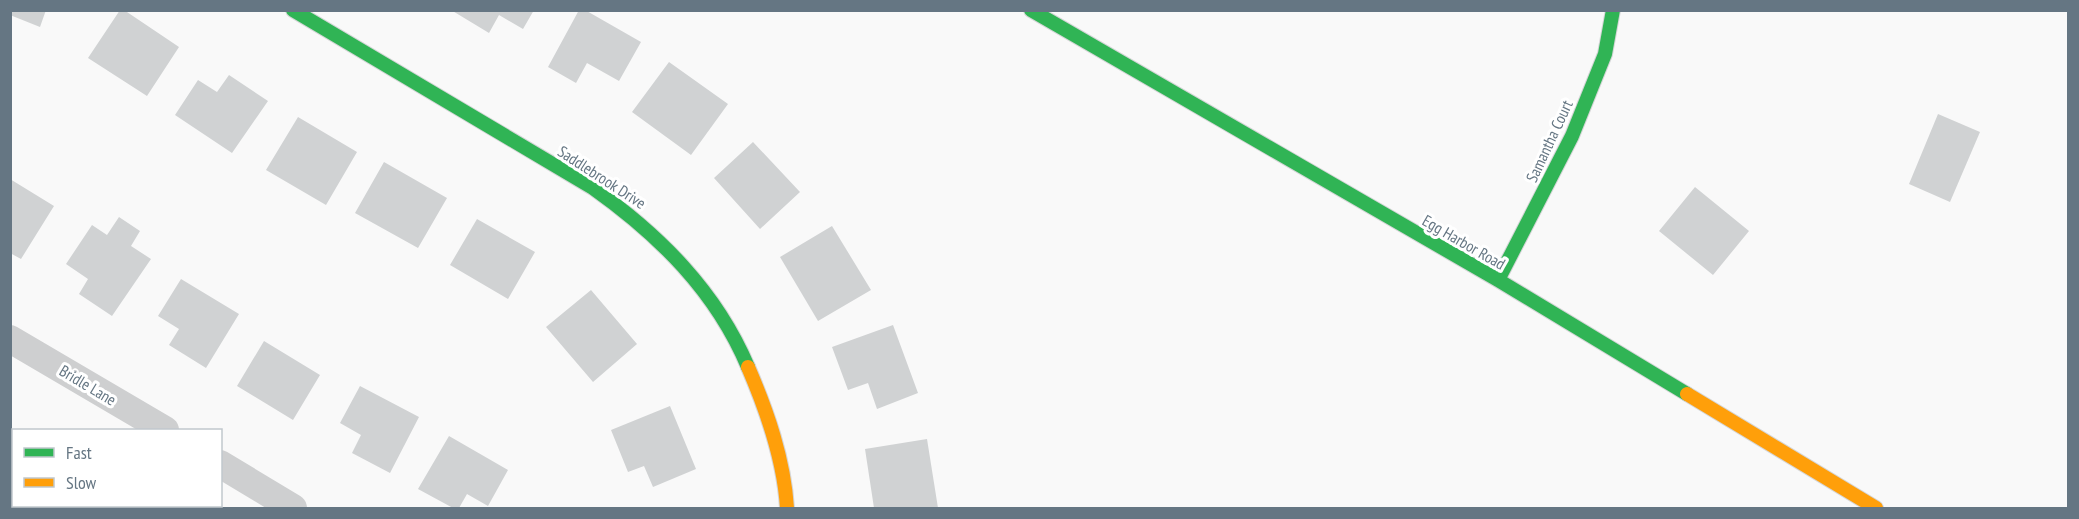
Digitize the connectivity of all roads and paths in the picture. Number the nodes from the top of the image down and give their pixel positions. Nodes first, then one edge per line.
1 (293, 10) edge
2 (1031, 10) edge
3 (1613, 10) edge
4 (1498, 280) junction
5 (10, 339) edge
6 (163, 429) edge
7 (222, 465) edge
8 (292, 508) edge
9 (787, 508) edge
10 (1876, 508) edge

1 - 9 street, Saddlebrook Drive
2 - 4 street, Egg Harbor Road
3 - 4 street, Samantha Court
4 - 10 street, Egg Harbor Road
5 - 6 street, Bridle Lane
7 - 8 street

